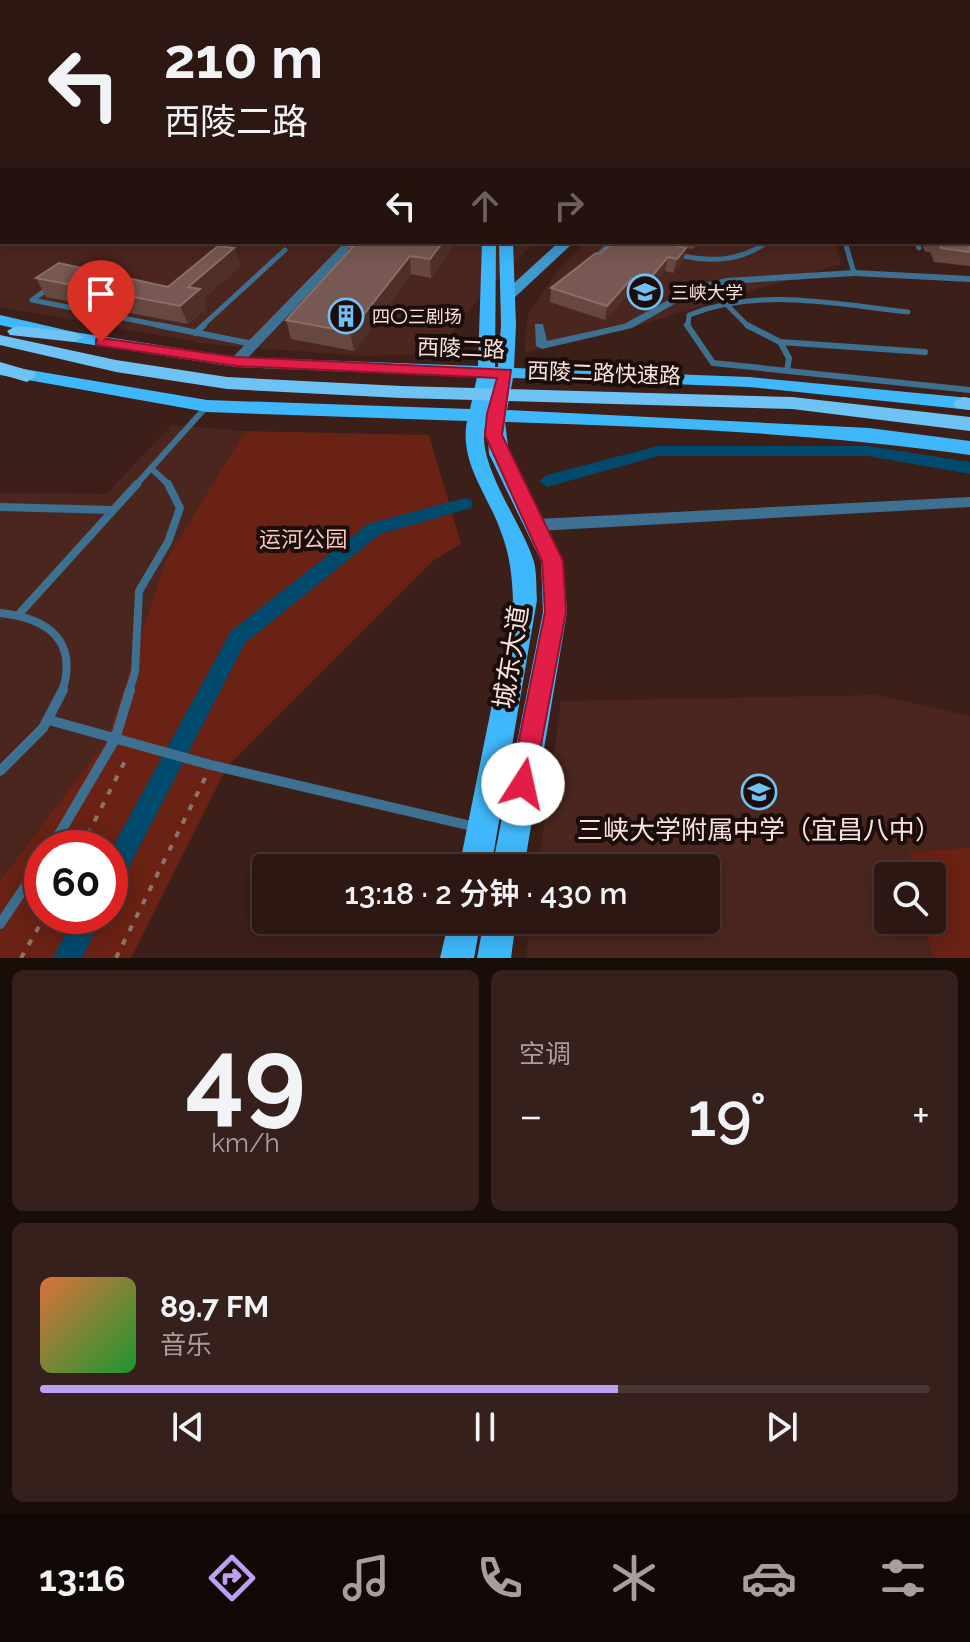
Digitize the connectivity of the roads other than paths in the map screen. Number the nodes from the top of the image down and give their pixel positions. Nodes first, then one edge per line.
1 (350, 244) edge
2 (489, 244) edge
3 (506, 244) edge
4 (565, 244) edge
5 (610, 244) edge
6 (764, 244) edge
7 (846, 244) edge
8 (285, 250) dead end
9 (669, 252) edge
10 (584, 269) edge
11 (854, 273) junction
12 (970, 279) edge
13 (54, 285) edge
14 (508, 296) junction
15 (724, 302) junction
16 (908, 312) dead end
17 (0, 320) edge
18 (539, 326) dead end
19 (195, 333) junction
20 (74, 337) junction
21 (3, 341) edge
22 (780, 342) junction
23 (253, 344) junction
24 (925, 352) dead end
25 (236, 362) junction
26 (0, 369) edge
27 (787, 371) junction
28 (496, 373) junction
29 (27, 376) joint
30 (968, 400) edge
31 (207, 406) junction
32 (795, 410) junction
33 (486, 414) junction
34 (970, 424) edge
35 (970, 437) edge
36 (970, 448) edge
37 (151, 468) junction
38 (970, 502) edge
39 (0, 507) edge
40 (113, 510) junction
41 (537, 525) junction
42 (0, 613) edge
43 (20, 613) junction
44 (49, 720) junction
45 (115, 739) junction
46 (0, 771) edge
47 (483, 829) junction
48 (62, 830) edge
49 (513, 837) junction
50 (478, 854) edge
51 (510, 854) edge
52 (24, 889) edge
53 (0, 924) edge
54 (462, 934) edge
55 (498, 934) edge
56 (457, 958) edge
57 (494, 958) edge

1 - 23 street
2 - 28 main road
3 - 14 main road
4 - 14 main road
5 - 10 lane
6 - 9 lane
7 - 11 lane
8 - 19 lane
11 - 12 street
11 - 18 street
13 - 19 lane
14 - 28 main road
15 - 16 lane
15 - 22 lane
15 - 27 lane
17 - 20 main road, 西陵二路
19 - 23 lane
20 - 21 highway
20 - 25 main road, 西陵二路
21 - 32 highway, 西陵二路快速路
22 - 24 lane
22 - 27 lane
23 - 25 street
25 - 28 main road, 西陵二路
26 - 29 highway
27 - 30 lane
28 - 30 main road, 西陵二路
28 - 33 main road, 城东大道
29 - 31 main road
31 - 33 main road
31 - 37 lane
32 - 34 highway, 西陵二路快速路
32 - 35 highway, 西陵二路快速路
33 - 36 main road
33 - 41 main road, 城东大道
33 - 47 main road, 城东大道
37 - 40 lane
37 - 45 lane
38 - 41 street
39 - 40 lane
40 - 43 lane
41 - 49 main road, 城东大道
42 - 43 lane
43 - 44 lane
44 - 45 lane
44 - 46 lane
45 - 47 lane
45 - 48 lane
47 - 49 lane
47 - 50 main road, 城东大道
49 - 51 main road, 城东大道
52 - 53 lane
54 - 56 main road
55 - 57 main road

